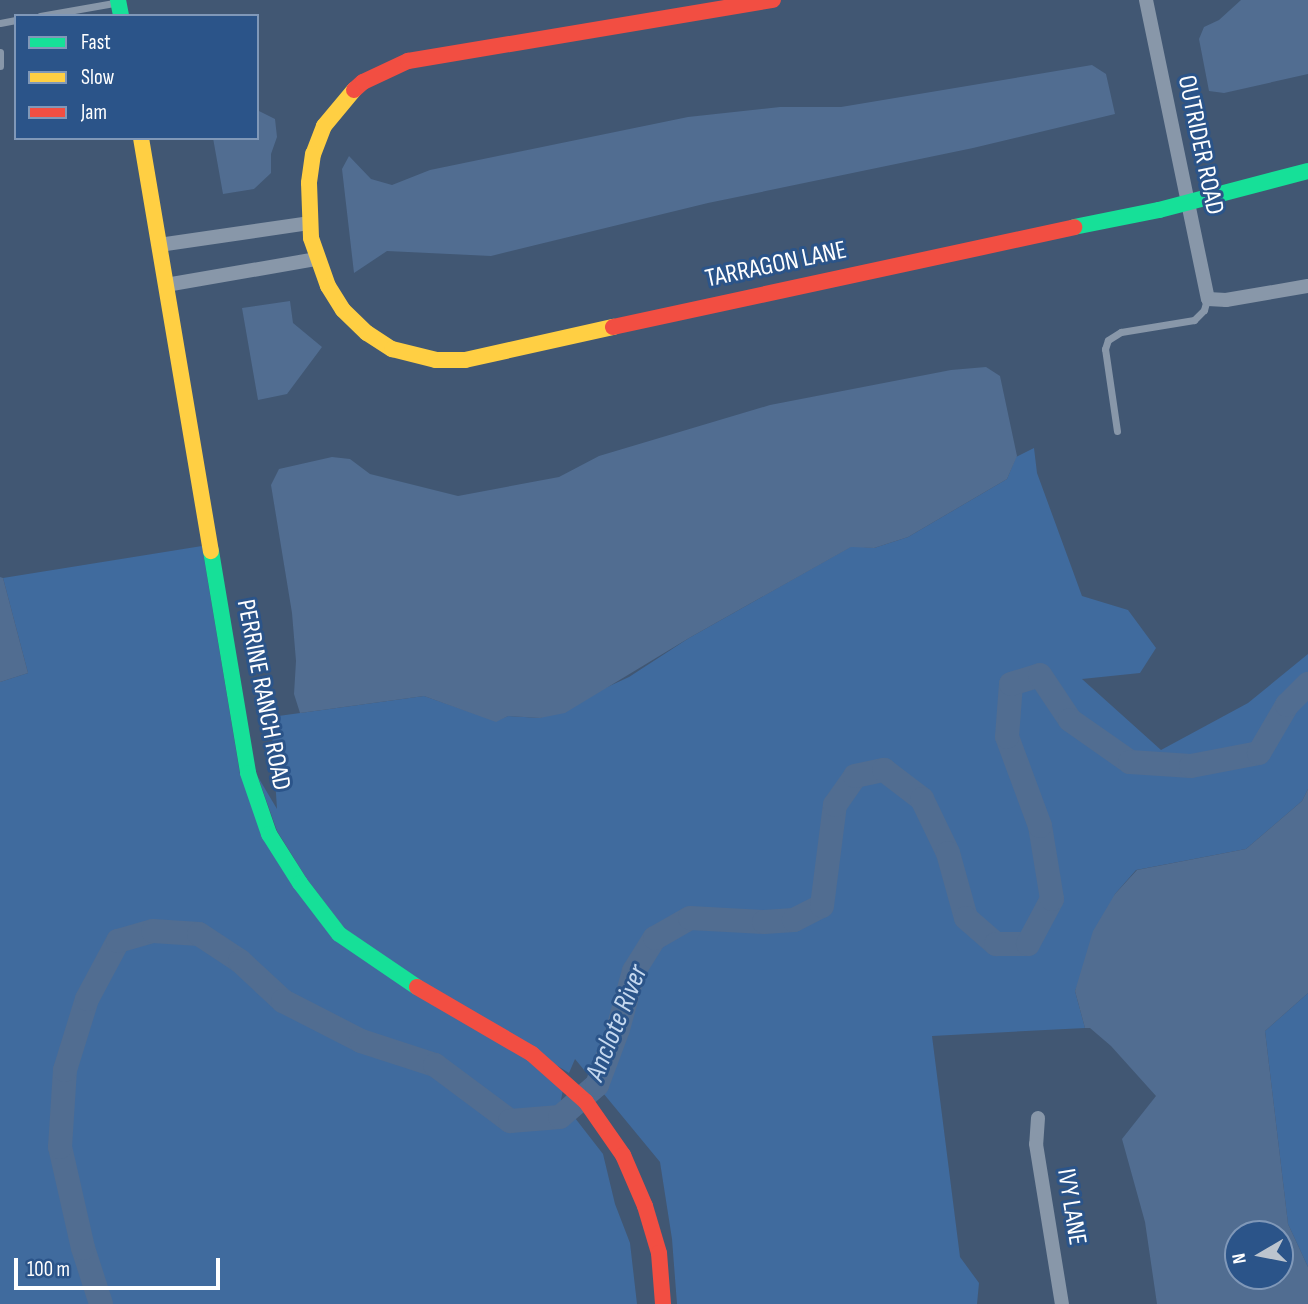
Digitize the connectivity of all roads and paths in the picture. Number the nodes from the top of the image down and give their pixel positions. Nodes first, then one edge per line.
1 (773, 0) edge
2 (1146, 0) edge
3 (119, 6) edge
4 (56, 14) edge
5 (0, 52) edge
6 (0, 66) edge
7 (141, 140) edge
8 (1308, 171) edge
9 (1186, 202) junction
10 (311, 231) junction
11 (159, 245) junction
12 (317, 259) junction
13 (166, 285) junction
14 (1308, 286) edge
15 (1208, 299) junction
16 (1117, 431) dead end
17 (1038, 1118) dead end
18 (663, 1304) edge
19 (1062, 1304) edge

1 - 10 street, TARRAGON LANE
2 - 9 street, OUTRIDER ROAD
3 - 4 lane
5 - 6 lane
7 - 11 street, PERRINE RANCH ROAD
8 - 9 street, TARRAGON LANE
9 - 12 street, TARRAGON LANE
9 - 15 street, OUTRIDER ROAD
10 - 11 street
10 - 12 street, TARRAGON LANE
11 - 13 street, PERRINE RANCH ROAD
12 - 13 street
13 - 18 street, PERRINE RANCH ROAD
14 - 15 street
15 - 16 lane
17 - 19 street, IVY LANE

